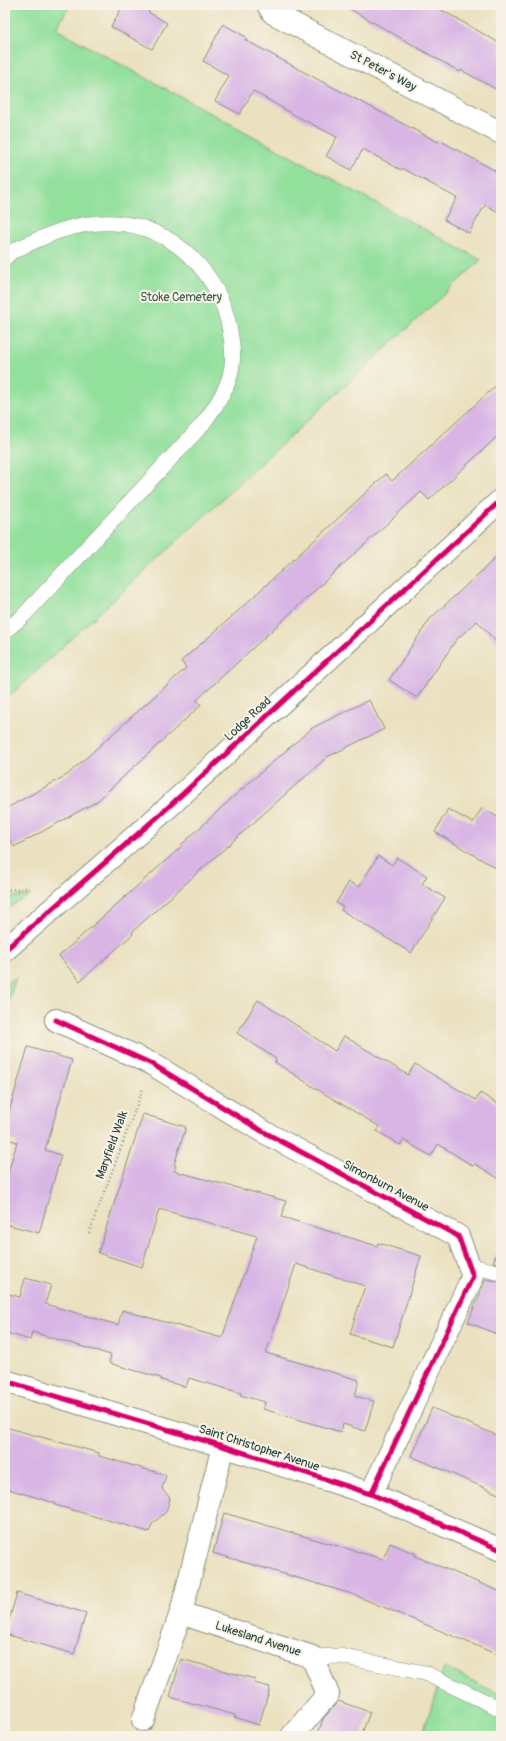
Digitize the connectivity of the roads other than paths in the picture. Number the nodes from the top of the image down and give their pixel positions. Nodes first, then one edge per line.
1 (268, 5) edge
2 (501, 133) edge
3 (7, 252) edge
4 (501, 500) edge
5 (5, 632) edge
6 (5, 950) edge
7 (56, 1020) dead end
8 (468, 1265) junction
9 (501, 1273) edge
10 (5, 1381) edge
11 (223, 1446) junction
12 (371, 1494) junction
13 (501, 1550) edge
14 (181, 1613) junction
15 (312, 1657) junction
16 (501, 1709) edge
17 (143, 1720) dead end
18 (292, 1736) edge

1 - 2 street, St Peter's Way
3 - 5 lane
4 - 6 street, Lodge Road
7 - 8 street, Simonburn Avenue
8 - 9 lane
8 - 12 street, Simonburn Avenue
10 - 11 street, Saint Christopher Avenue
11 - 12 street, Saint Christopher Avenue
11 - 14 street
12 - 13 street, Saint Christopher Avenue
14 - 15 street, Lukesland Avenue
14 - 17 street
15 - 16 lane
15 - 18 street, Lukesland Avenue

